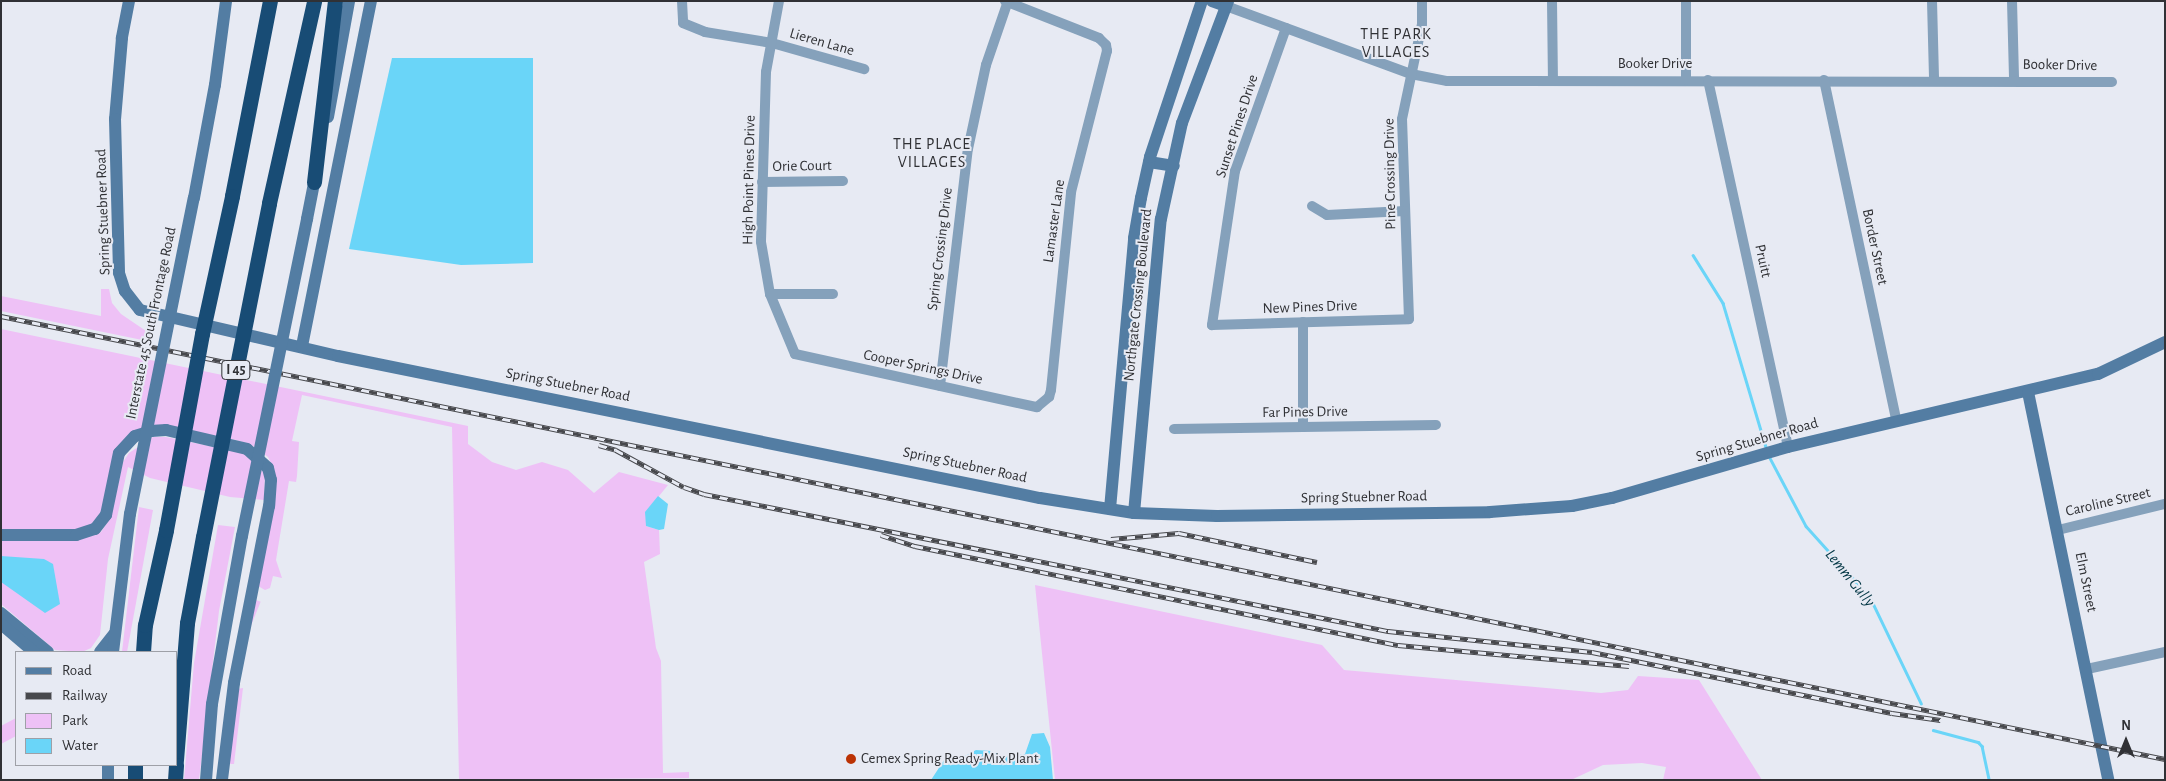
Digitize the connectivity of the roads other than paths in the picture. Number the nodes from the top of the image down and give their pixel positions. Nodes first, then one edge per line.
1 (129, 1) edge
2 (226, 1) edge
3 (270, 1) edge
4 (314, 1) edge
5 (335, 1) edge
6 (349, 1) edge
7 (371, 1) edge
8 (682, 1) edge
9 (779, 1) edge
10 (1202, 1) edge
11 (1212, 1) edge
12 (1422, 1) edge
13 (1552, 1) edge
14 (1686, 1) edge
15 (1932, 1) edge
16 (2012, 1) edge
17 (1007, 2) edge
18 (1227, 4) edge
19 (1286, 28) junction
20 (772, 43) junction
21 (864, 69) dead end
22 (1411, 74) junction
23 (1553, 80) junction
24 (1686, 80) junction
25 (1708, 80) junction
26 (1824, 80) junction
27 (1934, 80) junction
28 (2014, 80) junction
29 (2112, 82) dead end
30 (1149, 162) junction
31 (1174, 166) junction
32 (842, 181) dead end
33 (314, 182) junction
34 (762, 182) junction
35 (1312, 206) dead end
36 (1405, 211) junction
37 (770, 294) junction
38 (833, 294) dead end
39 (1409, 319) joint
40 (1303, 322) junction
41 (1128, 323) junction
42 (1149, 325) junction
43 (1212, 325) joint
44 (2165, 342) edge
45 (302, 346) junction
46 (795, 354) joint
47 (940, 386) junction
48 (2028, 392) junction
49 (1044, 403) joint
50 (1896, 420) junction
51 (1436, 425) dead end
52 (1303, 427) junction
53 (1174, 429) dead end
54 (1788, 447) junction
55 (2165, 504) edge
56 (1110, 508) junction
57 (1134, 513) junction
58 (2058, 530) junction
59 (1, 535) edge
60 (1, 613) edge
61 (1, 624) edge
62 (114, 634) junction
63 (33, 651) edge
64 (47, 651) edge
65 (101, 651) edge
66 (113, 651) edge
67 (143, 651) edge
68 (2165, 652) edge
69 (2087, 669) junction
70 (178, 735) edge
71 (108, 766) edge
72 (135, 766) edge
73 (176, 766) edge
74 (108, 780) edge
75 (134, 780) edge
76 (175, 780) edge
77 (206, 780) edge
78 (222, 780) edge
79 (2108, 780) edge

1 - 45 main road, Spring Stuebner Road
2 - 62 main road, Interstate 45 South Frontage Road, bridge
3 - 67 highway, bridge
4 - 70 highway, I 45, bridge
5 - 33 highway
6 - 33 main road
7 - 45 main road
8 - 20 street, Lieren Lane
9 - 20 street, High Point Pines Drive
10 - 30 main road, Northgate Crossing Boulevard
11 - 18 main road, Booker Drive
12 - 22 street, Pine Crossing Drive
13 - 23 street
14 - 24 street
15 - 27 street
16 - 28 street
17 - 47 street, Spring Crossing Drive
17 - 49 street, Lamaster Lane
18 - 19 street, Booker Drive
18 - 31 main road, Northgate Crossing Boulevard
19 - 22 street, Booker Drive
19 - 43 street, Sunset Pines Drive
20 - 21 street, Lieren Lane
20 - 34 street, High Point Pines Drive
22 - 23 street, Booker Drive
22 - 36 street, Pine Crossing Drive
23 - 24 street, Booker Drive
24 - 25 street, Booker Drive
25 - 26 street, Booker Drive
25 - 54 street, Pruitt
26 - 27 street, Booker Drive
26 - 50 street, Border Street
27 - 28 street, Booker Drive
28 - 29 street, Booker Drive
30 - 31 main road
30 - 41 main road, Northgate Crossing Boulevard
31 - 42 main road, Northgate Crossing Boulevard
32 - 34 street, Orie Court
33 - 77 main road, bridge
34 - 37 street, High Point Pines Drive
35 - 36 street
36 - 39 street, Pine Crossing Drive
37 - 38 street
37 - 46 street, High Point Pines Drive
39 - 40 street, New Pines Drive
40 - 43 street, New Pines Drive
40 - 52 street
41 - 42 main road
41 - 56 main road, Northgate Crossing Boulevard
42 - 57 main road, Northgate Crossing Boulevard
44 - 48 main road, Spring Stuebner Road
45 - 56 main road, Spring Stuebner Road
46 - 47 street, Cooper Springs Drive
47 - 49 street, Cooper Springs Drive
48 - 50 main road, Spring Stuebner Road
48 - 58 main road, Elm Street
50 - 54 main road, Spring Stuebner Road
51 - 52 street, Far Pines Drive
52 - 53 street, Far Pines Drive
54 - 57 main road, Spring Stuebner Road
55 - 58 street, Caroline Street
56 - 57 main road, Spring Stuebner Road
58 - 69 main road, Elm Street
59 - 78 main road
60 - 64 main road
61 - 63 main road
62 - 65 main road
62 - 66 main road, Interstate 45 South Frontage Road
68 - 69 street
69 - 79 main road, Elm Street
71 - 74 main road
72 - 75 highway
73 - 76 highway

